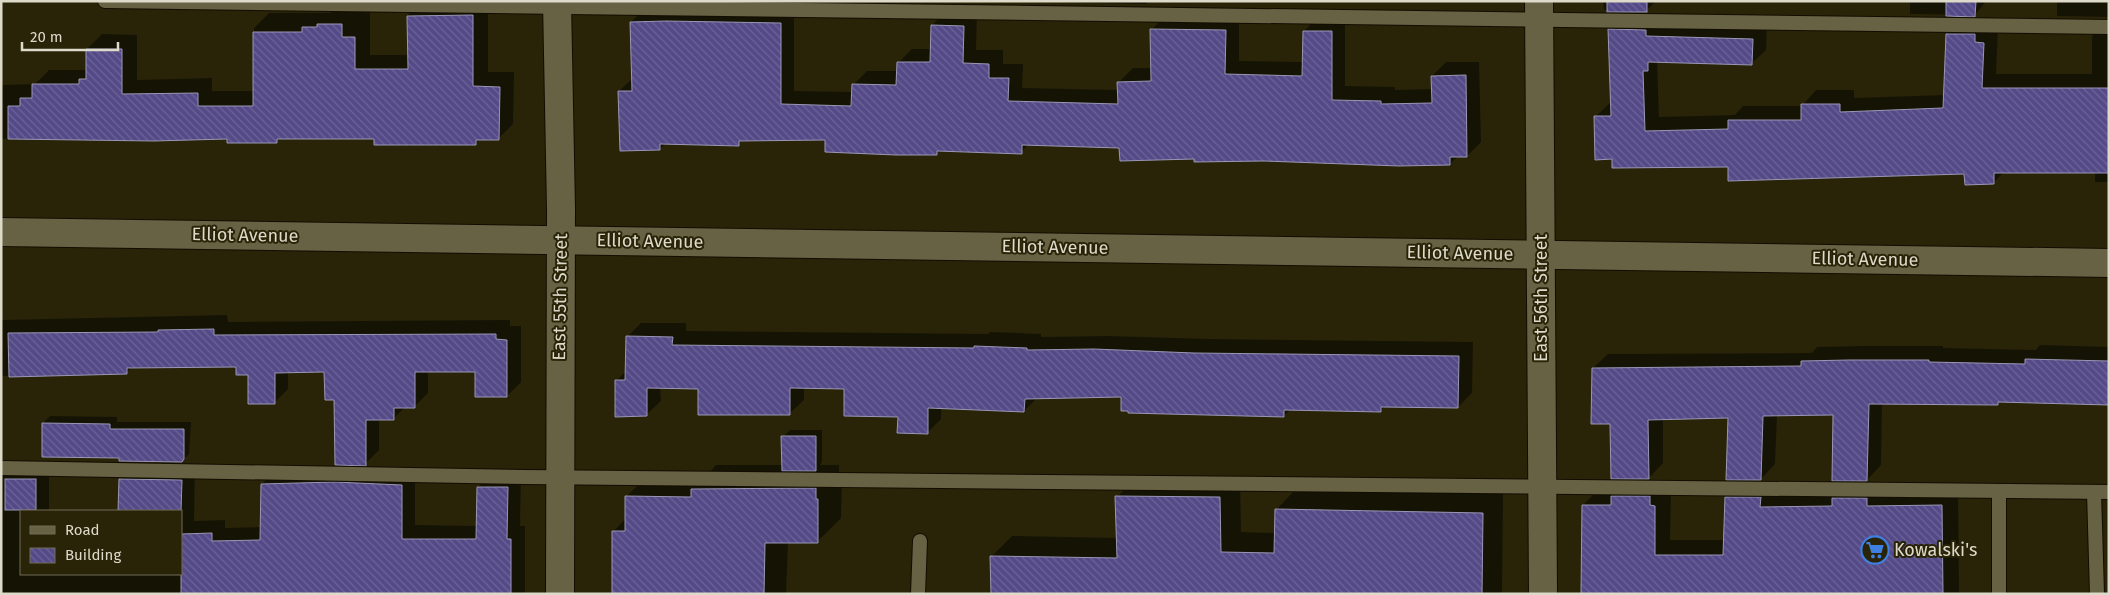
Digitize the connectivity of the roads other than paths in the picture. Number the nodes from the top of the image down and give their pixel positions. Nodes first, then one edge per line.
1 (105, 1) edge
2 (557, 5) edge
3 (1539, 10) edge
4 (2109, 27) edge
5 (1, 232) edge
6 (561, 240) junction
7 (1540, 253) junction
8 (2109, 263) edge
9 (1, 468) edge
10 (560, 478) junction
11 (1542, 486) junction
12 (1999, 491) junction
13 (2094, 492) junction
14 (2109, 492) edge
15 (920, 541) dead end
16 (560, 594) edge
17 (918, 594) edge
18 (1543, 594) edge
19 (1999, 594) edge
20 (2097, 594) edge

1 - 2 lane
2 - 3 lane
2 - 6 street, East 55th Street
3 - 4 lane
3 - 7 street, East 56th Street
5 - 6 street, Elliot Avenue
6 - 7 street, Elliot Avenue
6 - 10 street, East 55th Street
7 - 8 street, Elliot Avenue
7 - 11 street, East 56th Street
9 - 10 lane
10 - 11 lane
10 - 16 street, East 55th Street
11 - 12 lane
11 - 18 street, East 56th Street
12 - 13 lane
12 - 19 lane
13 - 14 lane
13 - 20 lane
15 - 17 lane

